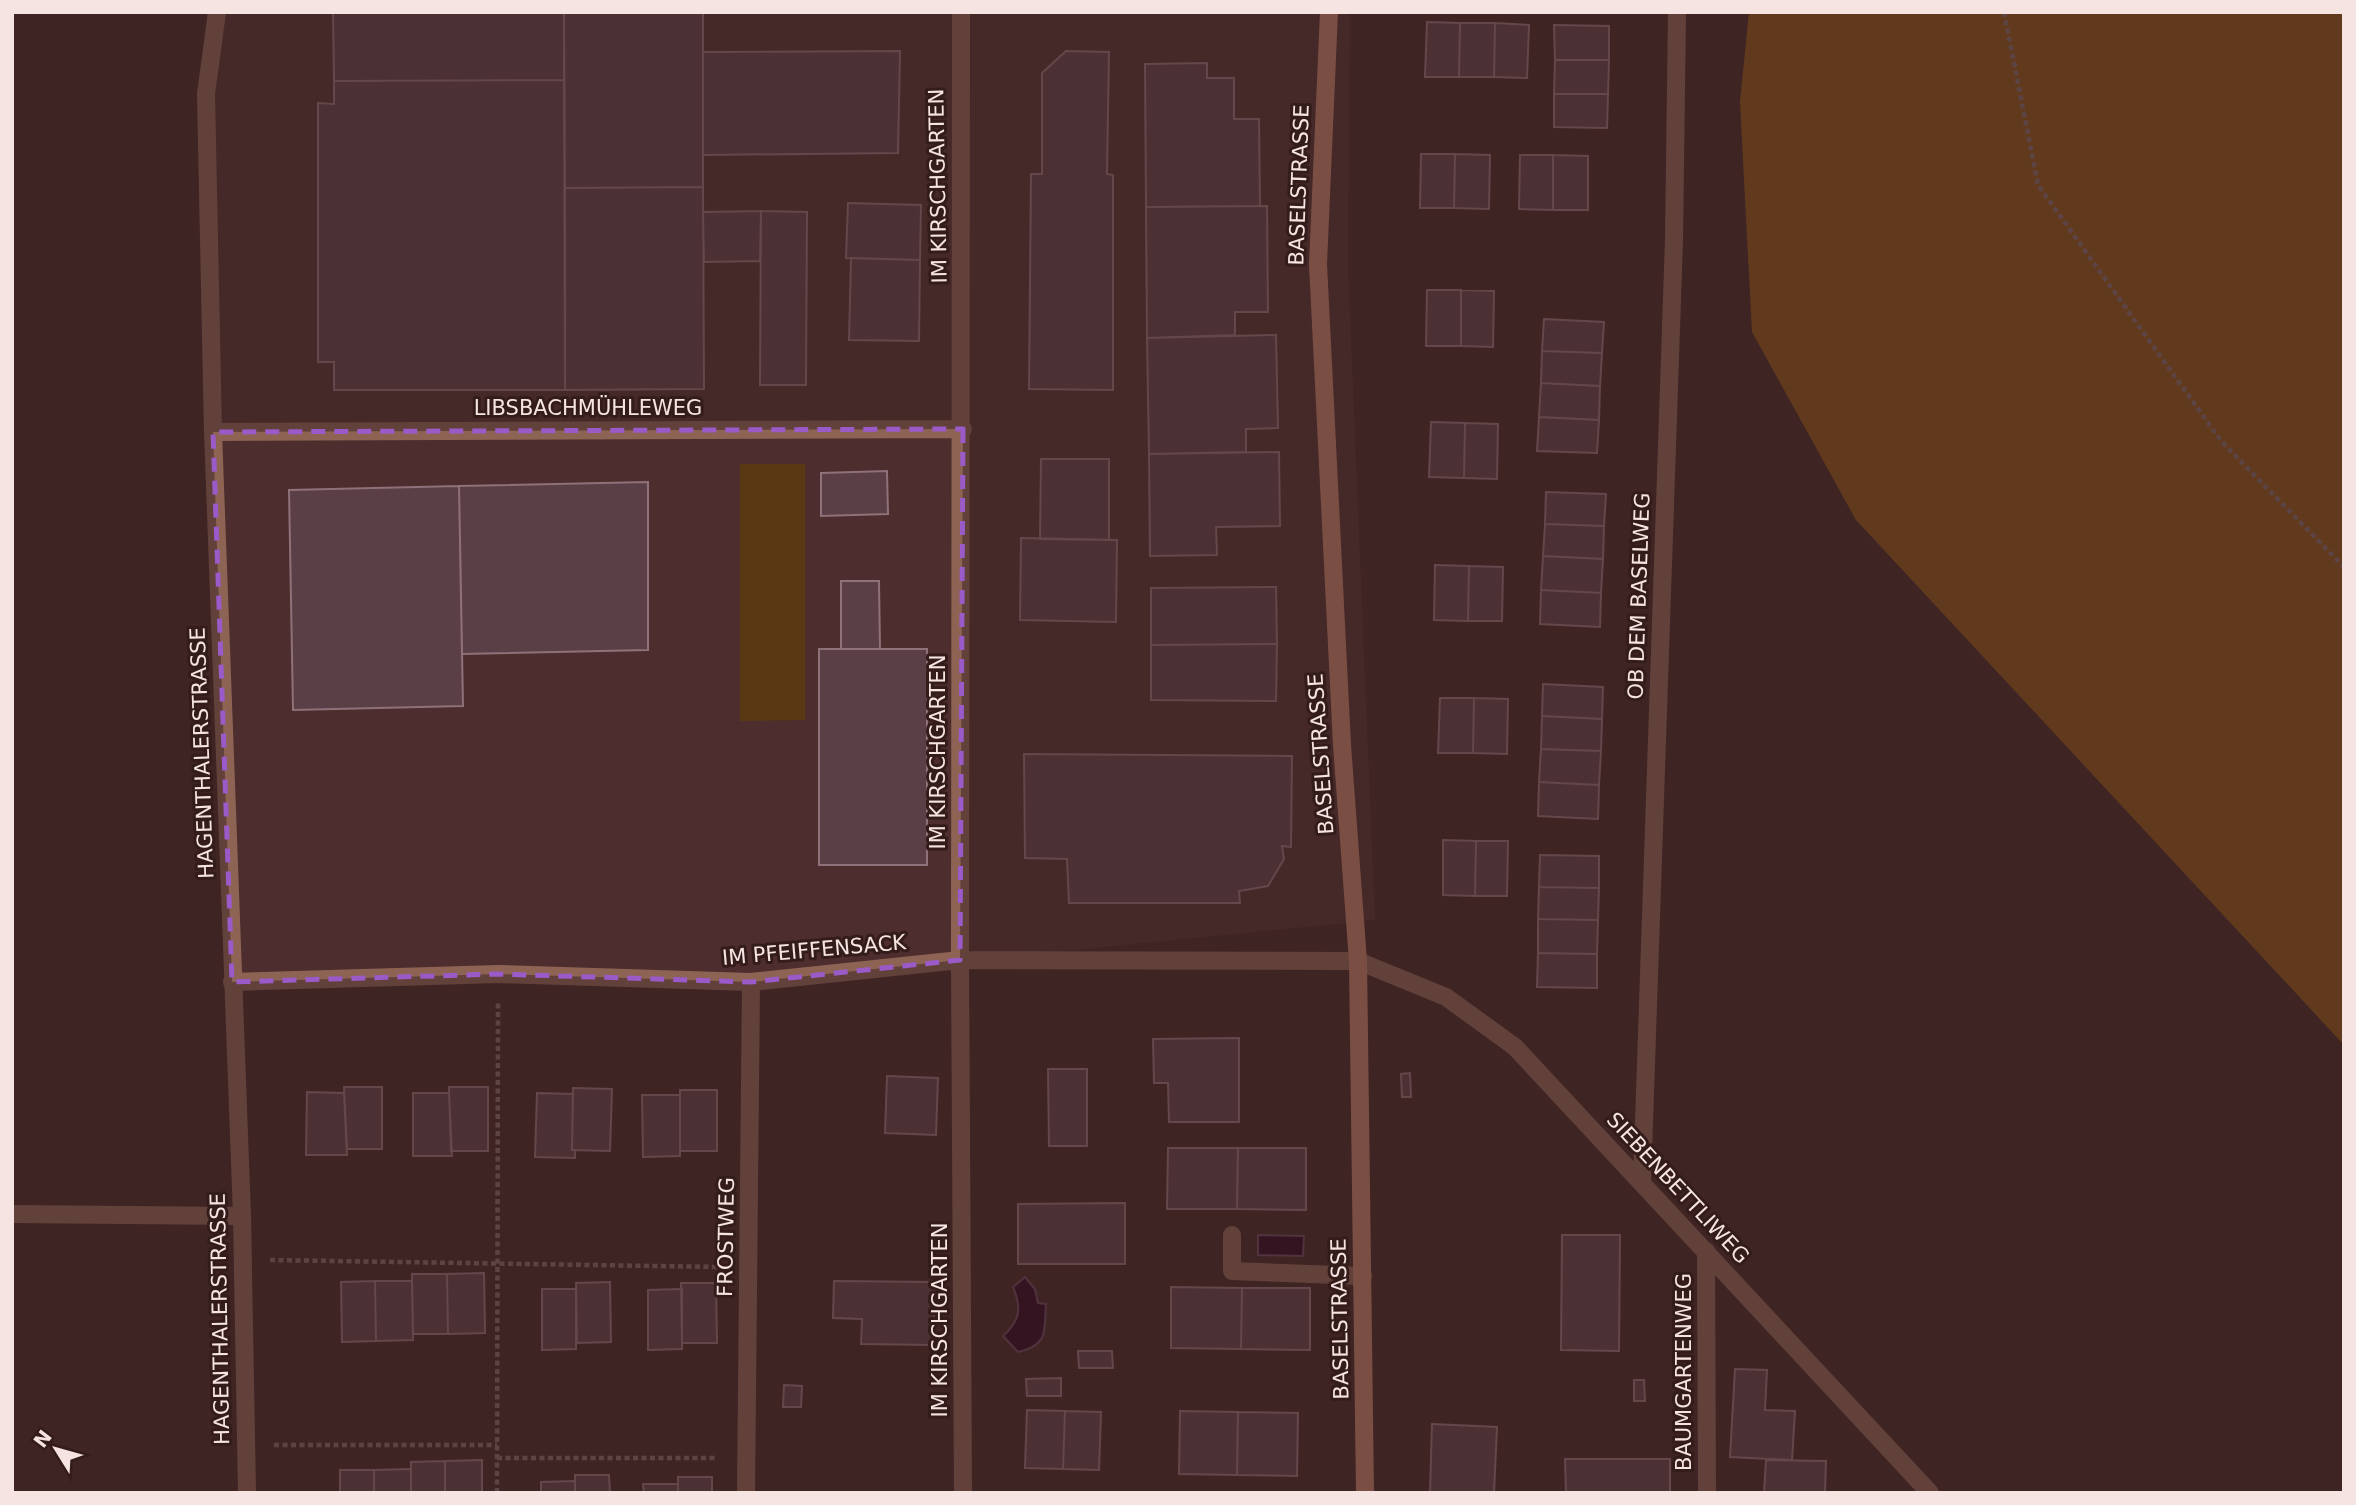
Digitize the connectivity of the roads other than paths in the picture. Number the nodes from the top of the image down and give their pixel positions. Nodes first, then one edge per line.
1 (217, 12) edge
2 (961, 12) edge
3 (1329, 12) edge
4 (1677, 12) edge
5 (963, 429) junction
6 (213, 432) junction
7 (960, 960) junction
8 (1358, 961) junction
9 (232, 982) junction
10 (751, 982) junction
11 (1642, 1181) junction
12 (12, 1214) edge
13 (242, 1216) junction
14 (1232, 1235) dead end
15 (1706, 1251) junction
16 (1363, 1276) junction
17 (247, 1493) edge
18 (746, 1493) edge
19 (964, 1493) edge
20 (1365, 1493) edge
21 (1707, 1493) edge
22 (1930, 1493) edge

1 - 6 street, HAGENTHALERSTRASSE
2 - 5 street, IM KIRSCHGARTEN
3 - 8 street, BASELSTRASSE
4 - 11 street, OB DEM BASELWEG
5 - 6 street, LIBSBACHMÜHLEWEG
5 - 7 street, IM KIRSCHGARTEN
6 - 9 street, HAGENTHALERSTRASSE
7 - 8 street, IM PFEIFFENSACK
7 - 10 street, IM PFEIFFENSACK
7 - 19 street, IM KIRSCHGARTEN
8 - 11 street, SIEBENBETTLIWEG
8 - 16 street, BASELSTRASSE
9 - 10 street, IM PFEIFFENSACK
9 - 13 street, HAGENTHALERSTRASSE
10 - 18 street, FROSTWEG
11 - 15 street, SIEBENBETTLIWEG
12 - 13 street
13 - 17 street, HAGENTHALERSTRASSE
14 - 16 street
15 - 21 street, BAUMGARTENWEG
15 - 22 street, SIEBENBETTLIWEG
16 - 20 street, BASELSTRASSE

